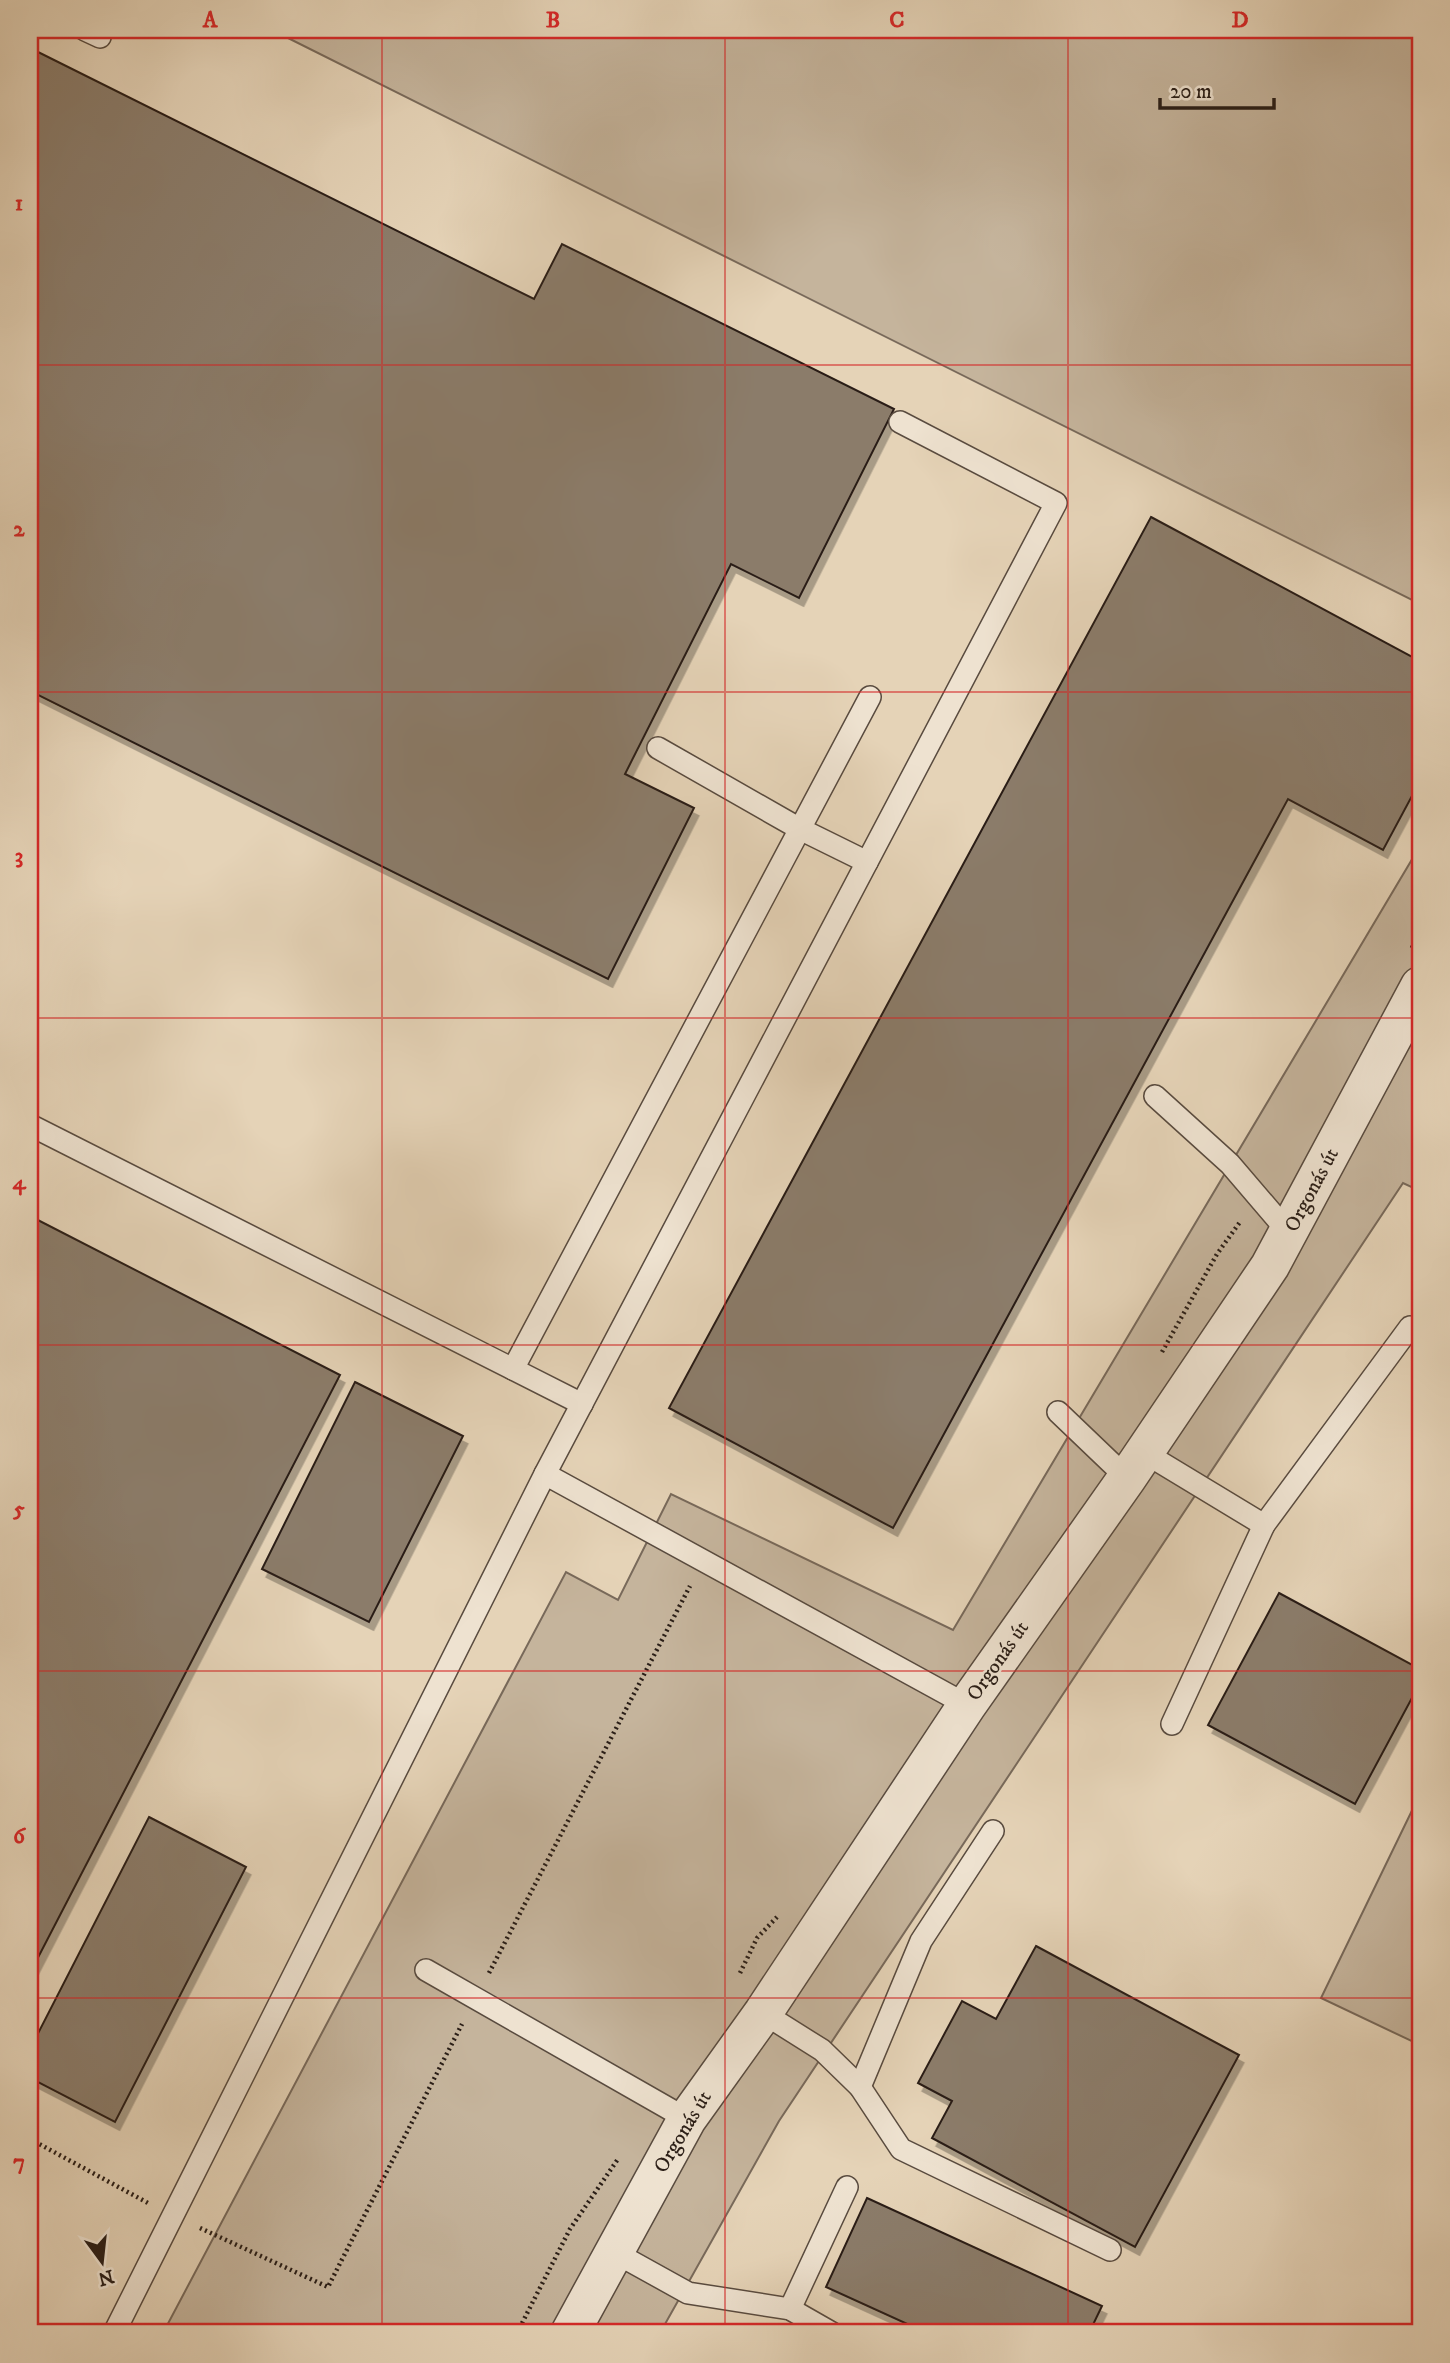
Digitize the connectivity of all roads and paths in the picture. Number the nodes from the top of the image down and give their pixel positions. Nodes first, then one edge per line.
1 (900, 422) dead end
2 (870, 697) dead end
3 (658, 748) dead end
4 (800, 829) junction
5 (867, 862) junction
6 (1420, 986) edge
7 (1155, 1097) dead end
8 (30, 1125) edge
9 (1289, 1233) junction
10 (1420, 1333) edge
11 (513, 1369) junction
12 (582, 1404) junction
13 (1058, 1412) dead end
14 (1136, 1466) junction
15 (545, 1474) junction
16 (1264, 1525) junction
17 (703, 1561) junction
18 (967, 1705) junction
19 (1172, 1724) dead end
20 (993, 1831) dead end
21 (426, 1970) dead end
22 (476, 1998) junction
23 (763, 2013) junction
24 (860, 2087) junction
25 (687, 2119) junction
26 (31, 2142) edge
27 (847, 2186) dead end
28 (173, 2217) junction
29 (1110, 2250) dead end
30 (614, 2252) junction
31 (790, 2309) junction
32 (114, 2333) edge
33 (570, 2333) edge
34 (832, 2333) edge

1 - 5 lane
2 - 4 lane
3 - 4 lane
4 - 5 lane
4 - 11 lane
5 - 12 lane
6 - 9 street, Orgonás út
7 - 9 lane
8 - 11 lane
9 - 14 street, Orgonás út
10 - 16 lane
11 - 12 lane
12 - 15 lane
13 - 14 lane
14 - 16 lane
14 - 18 street, Orgonás út
15 - 17 lane
15 - 28 lane
16 - 19 lane
17 - 18 lane
17 - 22 path
18 - 23 street, Orgonás út
20 - 24 lane
21 - 22 lane
22 - 25 lane
22 - 28 path
23 - 24 lane
23 - 25 street, Orgonás út
24 - 29 lane
25 - 30 street, Orgonás út
26 - 28 path
27 - 31 lane
28 - 32 lane
30 - 31 lane
30 - 33 street, Orgonás út
31 - 34 lane

